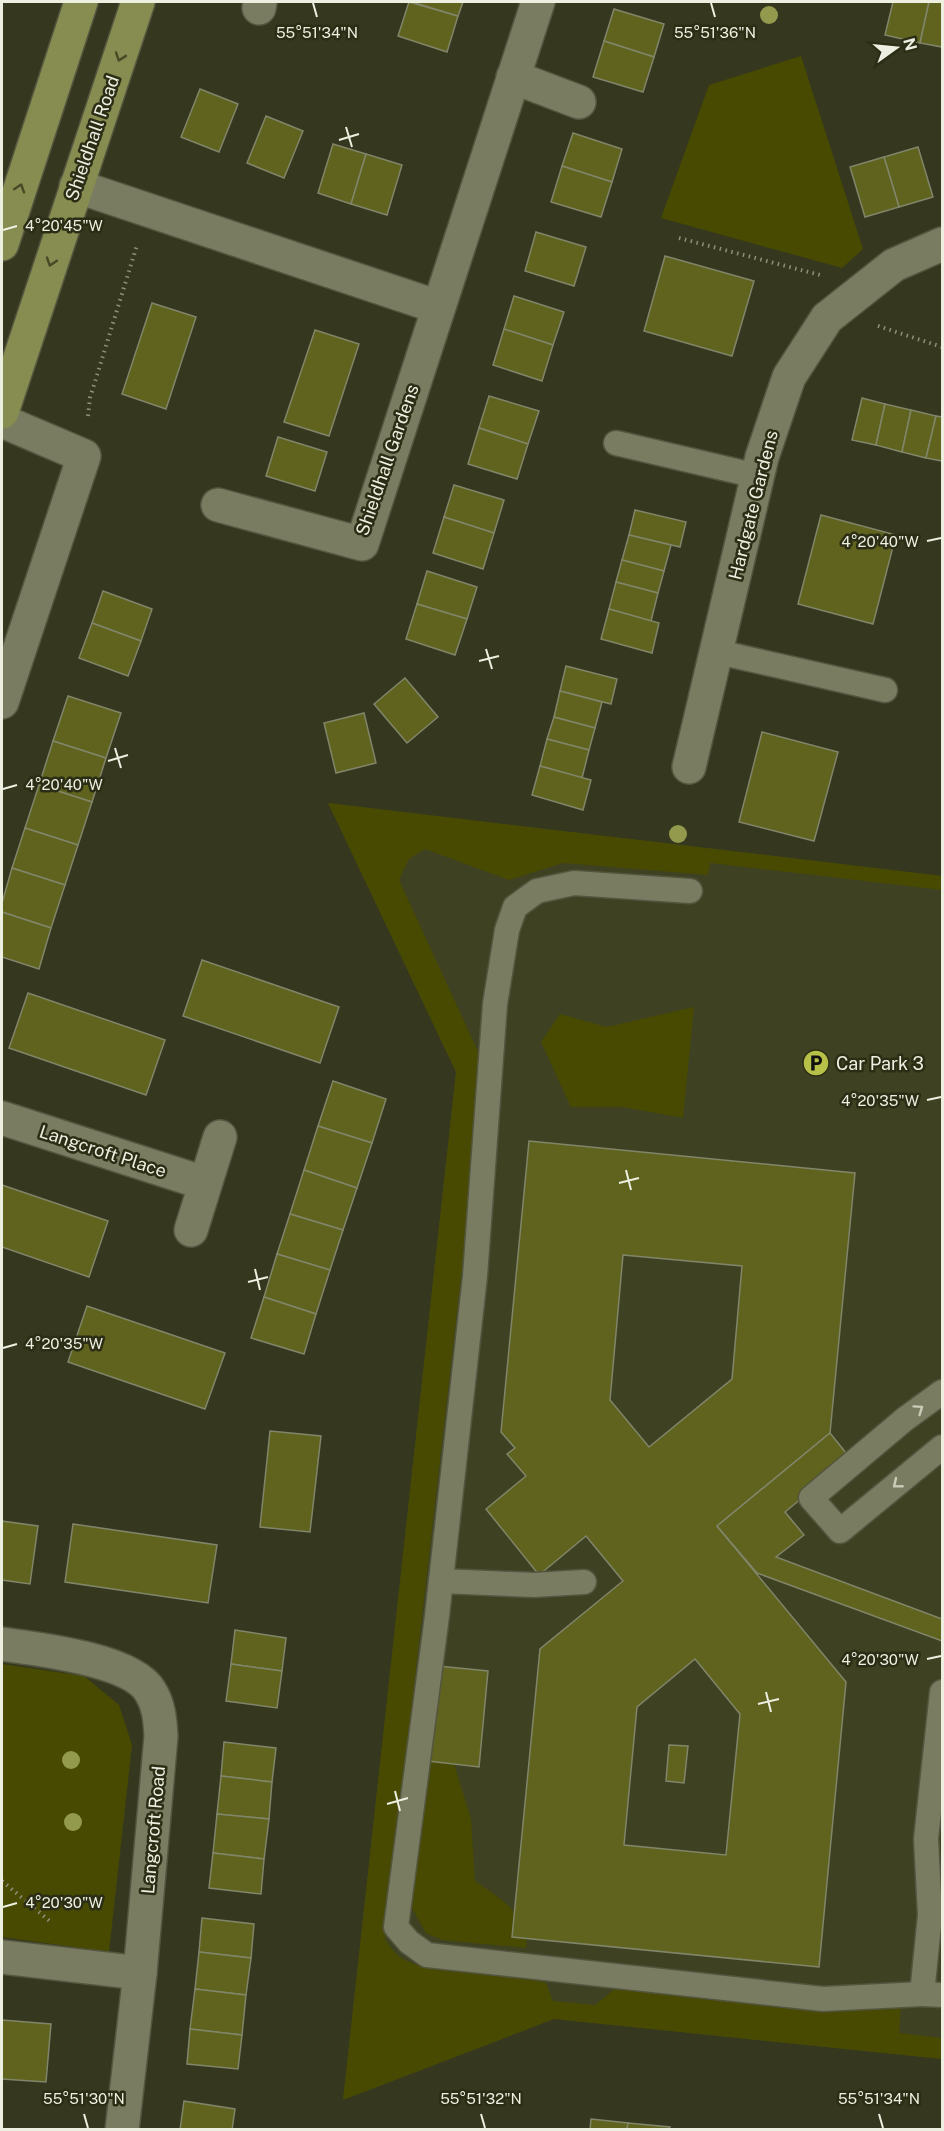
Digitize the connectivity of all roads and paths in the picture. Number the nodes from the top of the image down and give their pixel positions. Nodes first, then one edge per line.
1 (81, 2) edge
2 (138, 2) edge
3 (538, 2) edge
4 (513, 77) junction
5 (579, 102) dead end
6 (76, 186) junction
7 (148, 210) junction
8 (679, 238) dead end
9 (2, 244) edge
10 (942, 244) edge
11 (864, 287) junction
12 (438, 307) junction
13 (834, 312) junction
14 (942, 347) edge
15 (2, 412) edge
16 (2, 421) edge
17 (616, 443) dead end
18 (84, 456) junction
19 (758, 476) junction
20 (218, 505) dead end
21 (718, 652) junction
22 (885, 690) dead end
23 (2, 702) edge
24 (689, 767) dead end
25 (690, 891) dead end
26 (2, 1118) edge
27 (220, 1137) dead end
28 (204, 1183) junction
29 (191, 1230) dead end
30 (942, 1392) edge
31 (942, 1447) edge
32 (441, 1581) junction
33 (584, 1582) dead end
34 (2, 1644) edge
35 (942, 1692) edge
36 (935, 1888) edge
37 (2, 1957) edge
38 (140, 1973) junction
39 (932, 1994) edge
40 (122, 2130) edge

9 -> 1 main road
2 -> 6 main road, Shieldhall Road
3 - 4 street, Shieldhall Gardens
4 - 5 street
4 - 12 street, Shieldhall Gardens
6 - 7 street
6 -> 15 main road, Shieldhall Road
7 - 12 street
7 - 18 path
8 - 11 path
10 - 11 street, Hardgate Gardens
11 - 13 street, Hardgate Gardens
12 - 20 street, Shieldhall Gardens
13 - 14 path
13 - 19 street, Hardgate Gardens
16 - 18 street
17 - 19 lane
18 - 23 street
19 - 21 street, Hardgate Gardens
21 - 22 lane
21 - 24 street, Hardgate Gardens
25 - 32 lane
26 - 28 street, Langcroft Place
27 - 28 street
28 - 29 street
31 -> 30 lane
32 - 33 lane
32 - 39 lane
34 - 38 street, Langcroft Road
35 - 36 lane
36 - 39 lane
37 - 38 street
38 - 40 street, Langcroft Road

